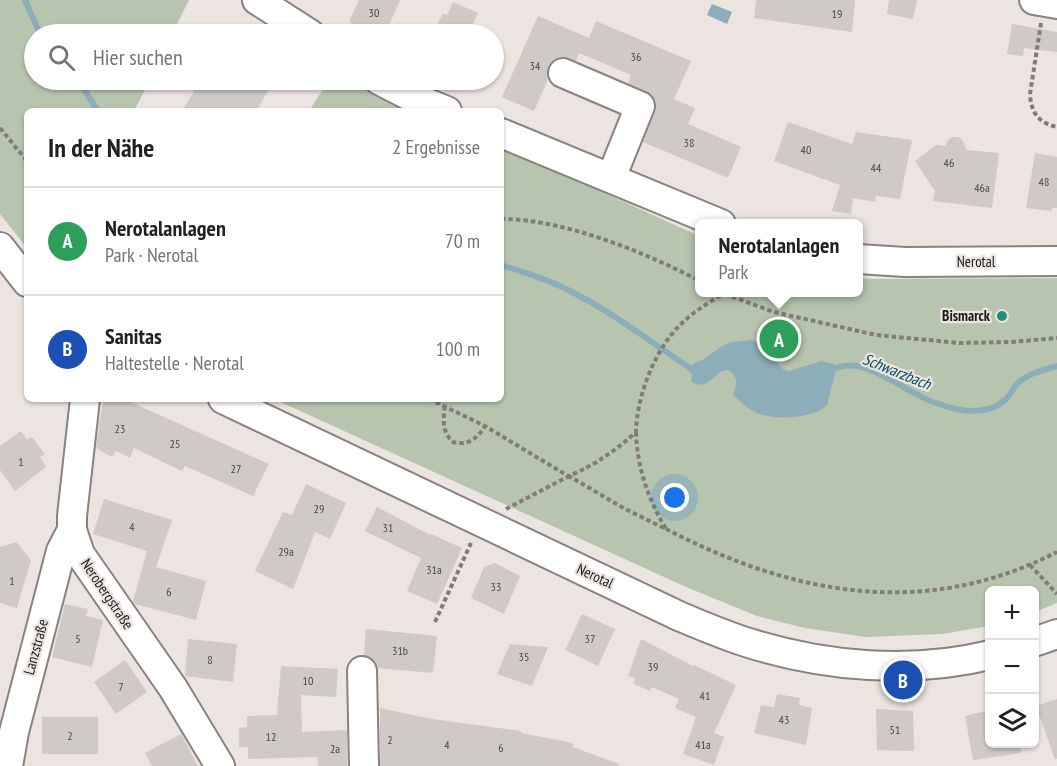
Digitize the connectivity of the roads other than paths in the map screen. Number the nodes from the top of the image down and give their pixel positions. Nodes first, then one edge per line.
1 (257, 0) edge
2 (1034, 0) edge
3 (1057, 4) edge
4 (294, 24) edge
5 (563, 73) dead end
6 (398, 90) edge
7 (440, 108) edge
8 (504, 134) edge
9 (611, 178) junction
10 (710, 219) edge
11 (0, 248) edge
12 (863, 259) edge
13 (1057, 261) edge
14 (24, 278) edge
15 (85, 402) edge
16 (229, 402) edge
17 (72, 530) junction
18 (1057, 634) edge
19 (1039, 641) edge
20 (985, 656) edge
21 (362, 672) dead end
22 (8, 766) edge
23 (220, 766) edge
24 (364, 766) edge

1 - 4 street
2 - 3 street
5 - 9 street
6 - 7 street
8 - 9 street
9 - 10 street
11 - 14 street
12 - 13 street, Nerotal
15 - 17 street, Nerobergstraße
16 - 20 street, Nerotal
17 - 22 street, Lanzstraße
17 - 23 street, Nerobergstraße
18 - 19 street
21 - 24 street

